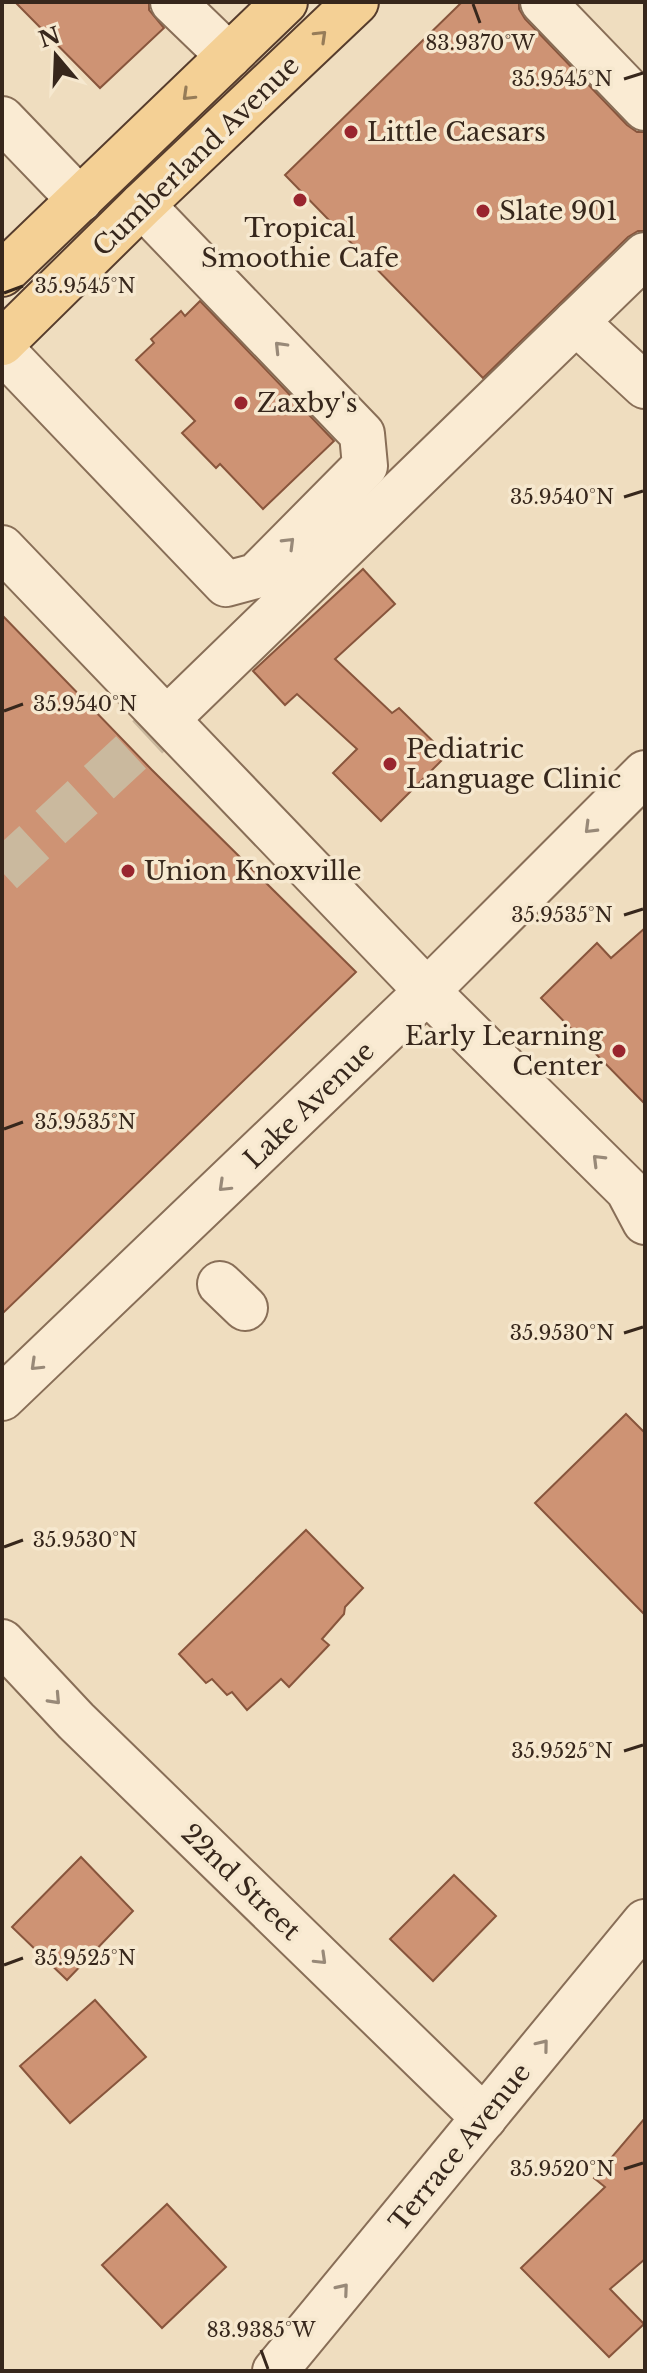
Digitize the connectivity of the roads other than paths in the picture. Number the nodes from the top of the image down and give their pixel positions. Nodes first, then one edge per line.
1 (173, 2) edge
2 (285, 2) edge
3 (356, 2) edge
4 (543, 2) edge
5 (229, 56) junction
6 (645, 108) edge
7 (2, 119) edge
8 (80, 200) junction
9 (128, 220) junction
10 (645, 255) edge
11 (2, 274) edge
12 (576, 322) junction
13 (2, 343) edge
14 (2, 350) edge
15 (645, 386) edge
16 (2, 548) edge
17 (167, 719) junction
18 (645, 773) edge
19 (427, 991) junction
20 (645, 1222) edge
21 (2, 1398) edge
22 (2, 1642) edge
23 (645, 1922) edge
24 (484, 2118) junction
25 (275, 2371) edge

1 - 5 street
2 - 5 main road, Cumberland Avenue
9 -> 3 main road, Cumberland Avenue
4 - 6 street
5 -> 8 main road, Cumberland Avenue
7 - 8 street
8 - 9 main road
8 - 11 main road, Cumberland Avenue
9 - 13 main road, Cumberland Avenue
14 -> 9 street
10 - 12 street
12 - 15 street
12 - 17 street
16 - 17 street
17 - 19 street
18 -> 19 street, Lake Avenue
20 -> 19 street
19 -> 21 street, Lake Avenue
22 -> 24 street, 22nd Street
24 -> 23 street, Terrace Avenue
25 -> 24 street, Terrace Avenue

